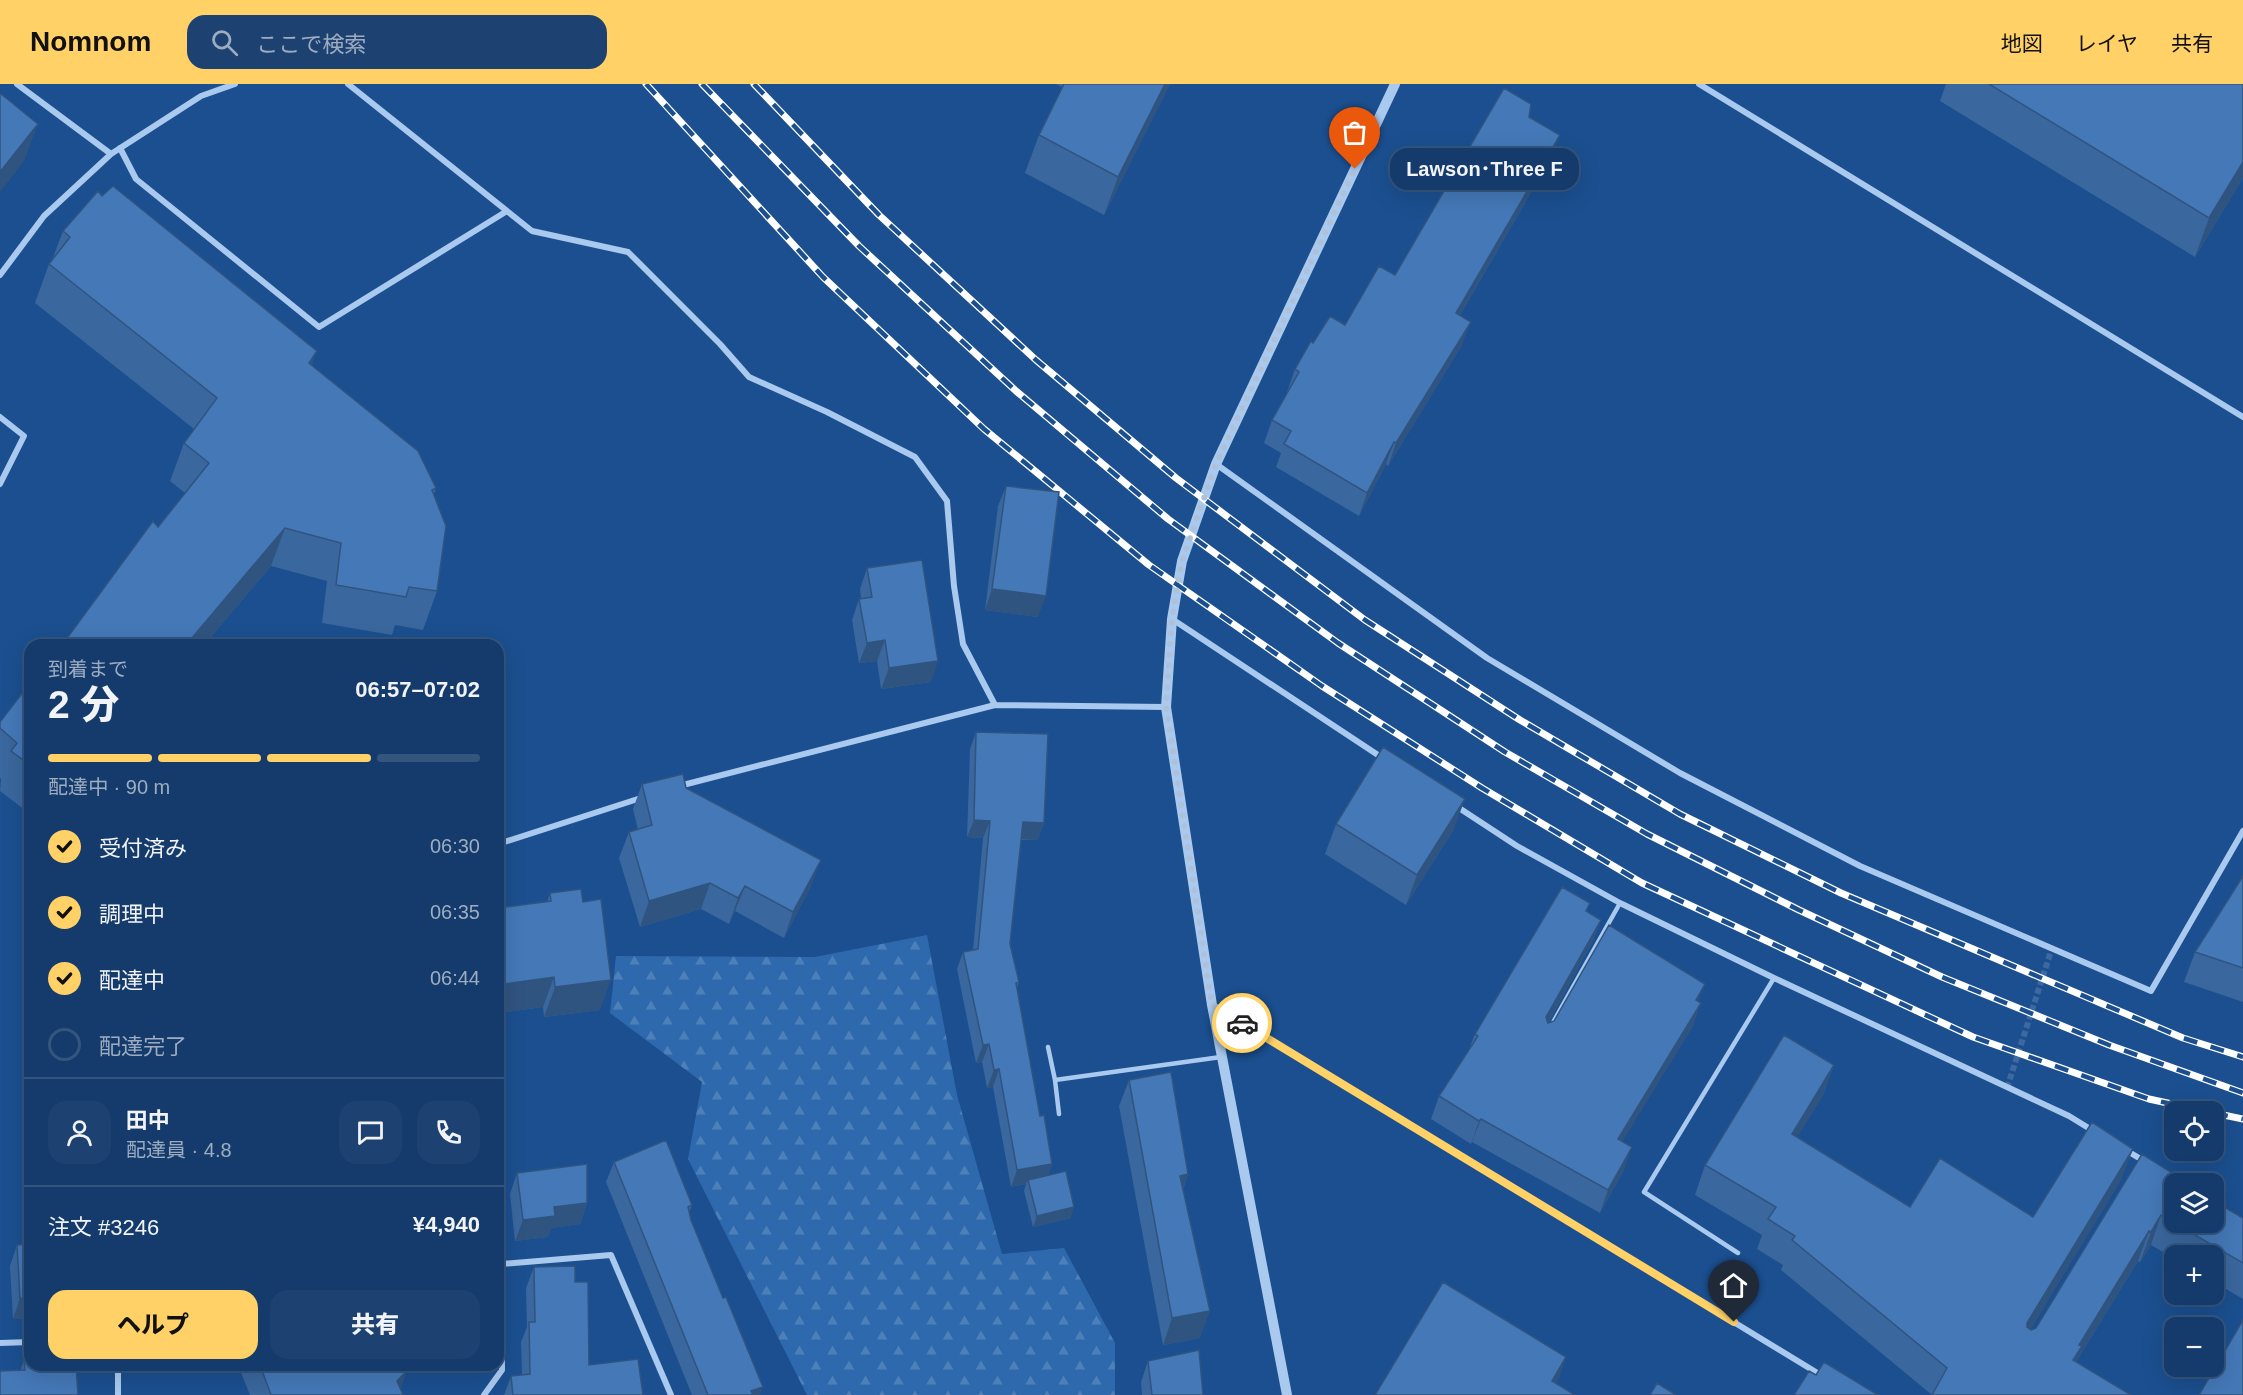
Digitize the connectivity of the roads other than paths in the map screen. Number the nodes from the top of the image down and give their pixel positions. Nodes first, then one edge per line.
1 (17, 84) edge
2 (235, 84) edge
3 (348, 84) edge
4 (1395, 84) edge
5 (1699, 84) edge
6 (120, 148) junction
7 (111, 154) junction
8 (507, 211) junction
9 (0, 275) edge
10 (0, 417) edge
11 (2243, 417) edge
12 (1216, 464) junction
13 (0, 484) edge
14 (1172, 619) junction
15 (995, 705) junction
16 (1166, 706) junction
17 (1389, 762) edge
18 (675, 787) edge
19 (653, 794) edge
20 (1448, 801) edge
21 (2243, 831) edge
22 (504, 841) edge
23 (1620, 903) junction
24 (1774, 978) junction
25 (1212, 1005) junction
26 (1548, 1032) edge
27 (1048, 1047) dead end
28 (1221, 1057) junction
29 (1055, 1080) junction
30 (1059, 1114) dead end
31 (2099, 1134) edge
32 (2120, 1146) edge
33 (2140, 1159) junction
34 (2150, 1165) edge
35 (2134, 1168) edge
36 (1738, 1252) dead end
37 (504, 1264) edge
38 (24, 1342) edge
39 (0, 1343) edge
40 (118, 1371) edge
41 (501, 1371) edge
42 (1834, 1383) edge
43 (118, 1395) edge
44 (484, 1395) edge
45 (671, 1395) edge
46 (1287, 1395) edge

1 - 7 street
2 - 6 street
3 - 8 street
4 - 12 street
5 - 11 street
6 - 7 street
6 - 8 street
7 - 9 street
8 - 15 street
10 - 13 street
12 - 14 street
12 - 21 street
14 - 16 street
14 - 17 street
15 - 16 street
15 - 18 street
16 - 25 street
19 - 22 street
20 - 23 street
23 - 24 street
23 - 26 lane
24 - 31 street
24 - 36 lane
25 - 28 street
25 - 42 street
27 - 29 lane
28 - 29 lane
28 - 46 street
29 - 30 lane
32 - 33 street
33 - 34 street
33 - 35 street
37 - 45 street
38 - 39 street
40 - 43 street
41 - 44 street

